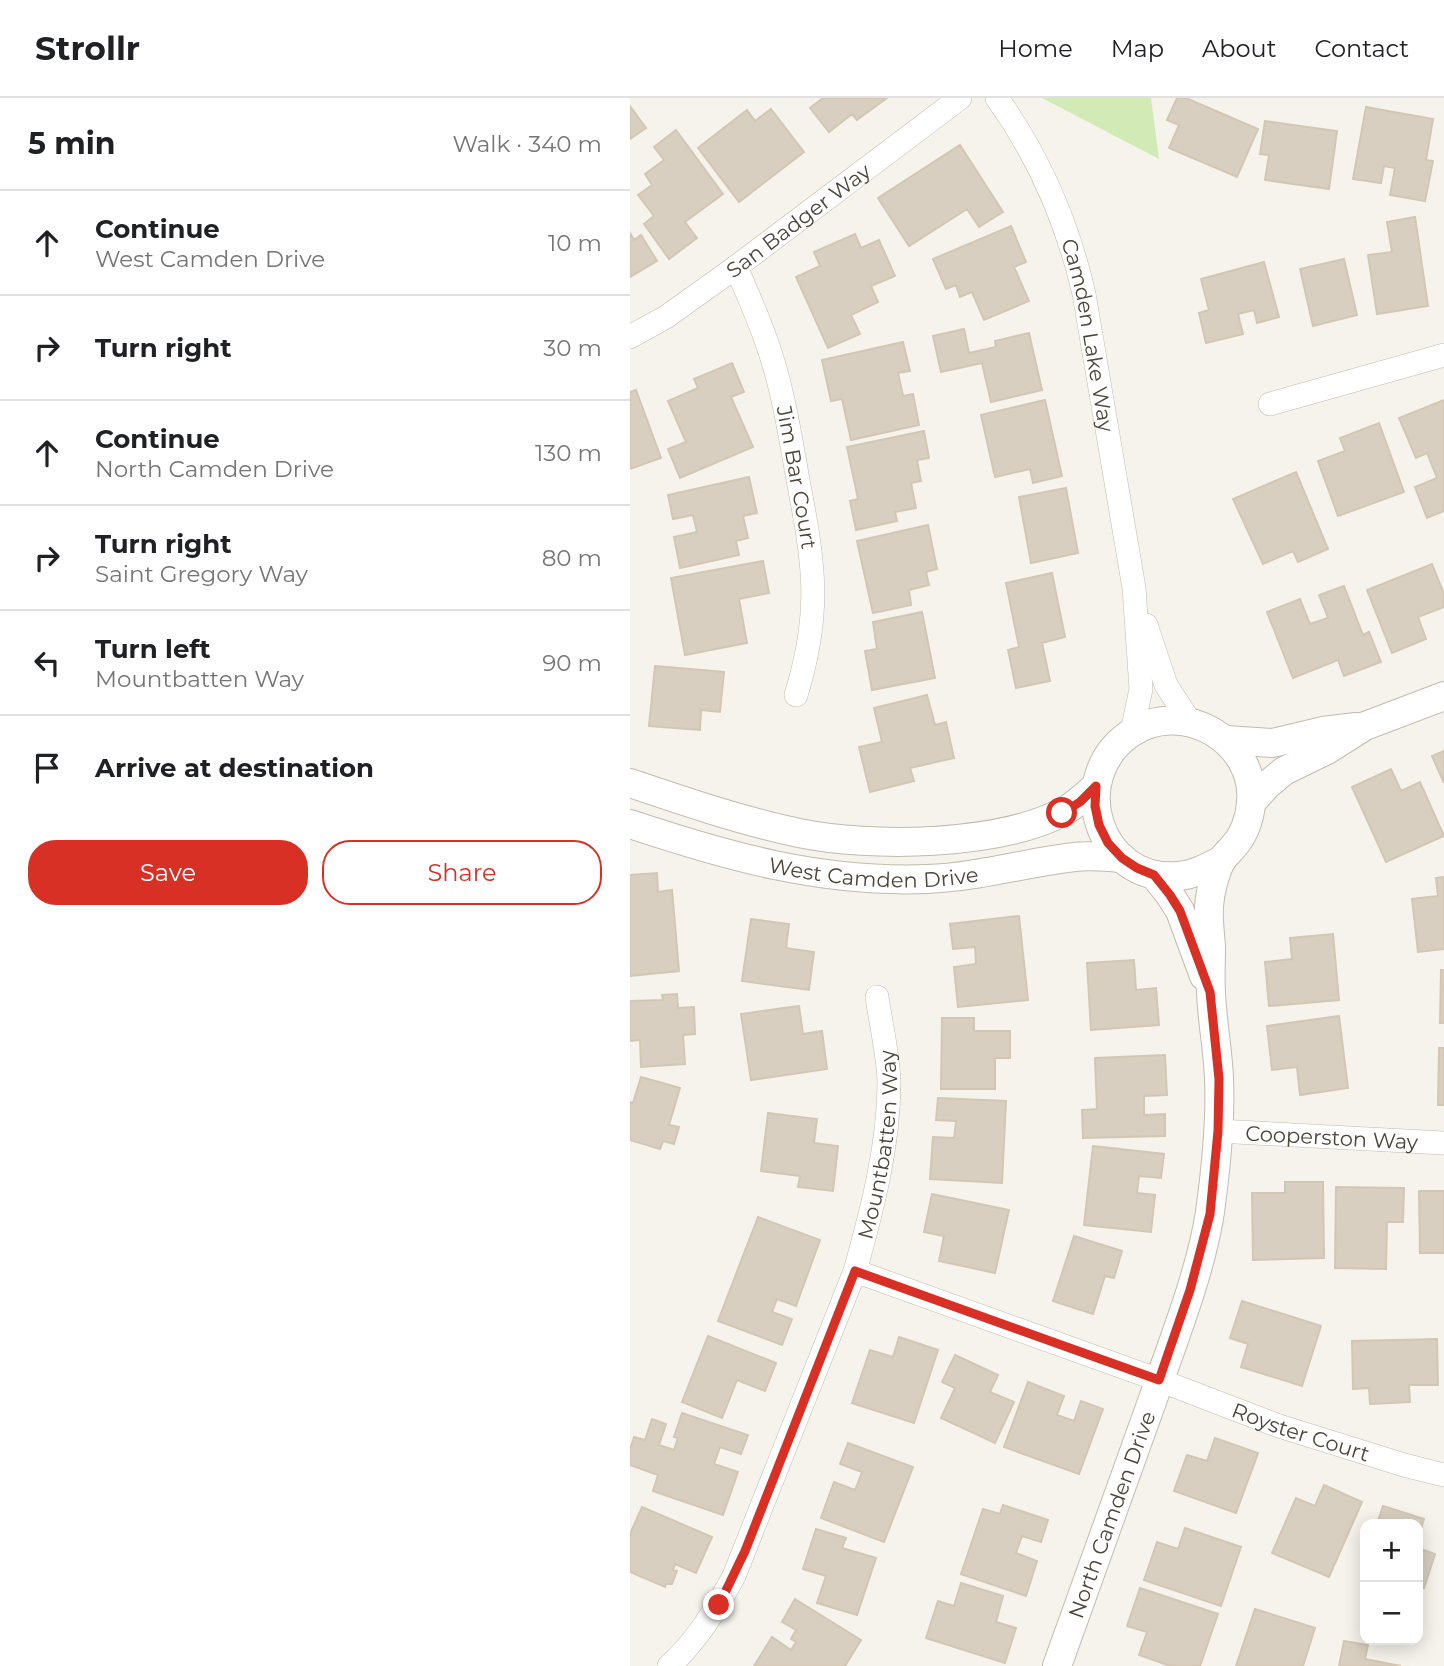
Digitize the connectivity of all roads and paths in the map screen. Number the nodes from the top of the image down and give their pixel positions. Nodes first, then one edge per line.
1 (960, 98) edge
2 (997, 98) edge
3 (736, 267) junction
4 (630, 337) edge
5 (1444, 355) edge
6 (1270, 404) dead end
7 (1134, 589) junction
8 (796, 695) dead end
9 (1444, 696) edge
10 (1190, 722) junction
11 (1365, 726) junction
12 (1132, 732) junction
13 (1226, 740) junction
14 (630, 783) edge
15 (1096, 786) junction
16 (1251, 803) junction
17 (630, 824) edge
18 (1122, 858) junction
19 (1222, 860) junction
20 (1154, 875) junction
21 (1210, 992) junction
22 (877, 997) dead end
23 (1218, 1131) junction
24 (1444, 1143) edge
25 (855, 1271) junction
26 (1159, 1380) junction
27 (1444, 1475) edge
28 (669, 1666) edge
29 (1057, 1666) edge

1 - 3 street, San Badger Way
2 - 7 street, Camden Lake Way
3 - 4 street, San Badger Way
3 - 8 street, Jim Bar Court
5 - 6 street
7 - 10 street, Camden Lake Way
7 - 12 street, Camden Lake Way
9 - 11 street
10 - 12 street
10 - 13 street
11 - 13 street
11 - 16 street
12 - 15 street
13 - 16 street
14 - 15 street, West Camden Drive
15 - 18 street
16 - 19 street
17 - 18 street, West Camden Drive
18 - 20 street
19 - 20 street
19 - 21 street, North Camden Drive
20 - 21 street, North Camden Drive
21 - 23 street, North Camden Drive
22 - 25 street, Mountbatten Way
23 - 24 street, Cooperston Way
23 - 26 street, North Camden Drive
25 - 26 street, Royster Court
25 - 28 street, Mountbatten Way
26 - 27 street, Royster Court
26 - 29 street, North Camden Drive

